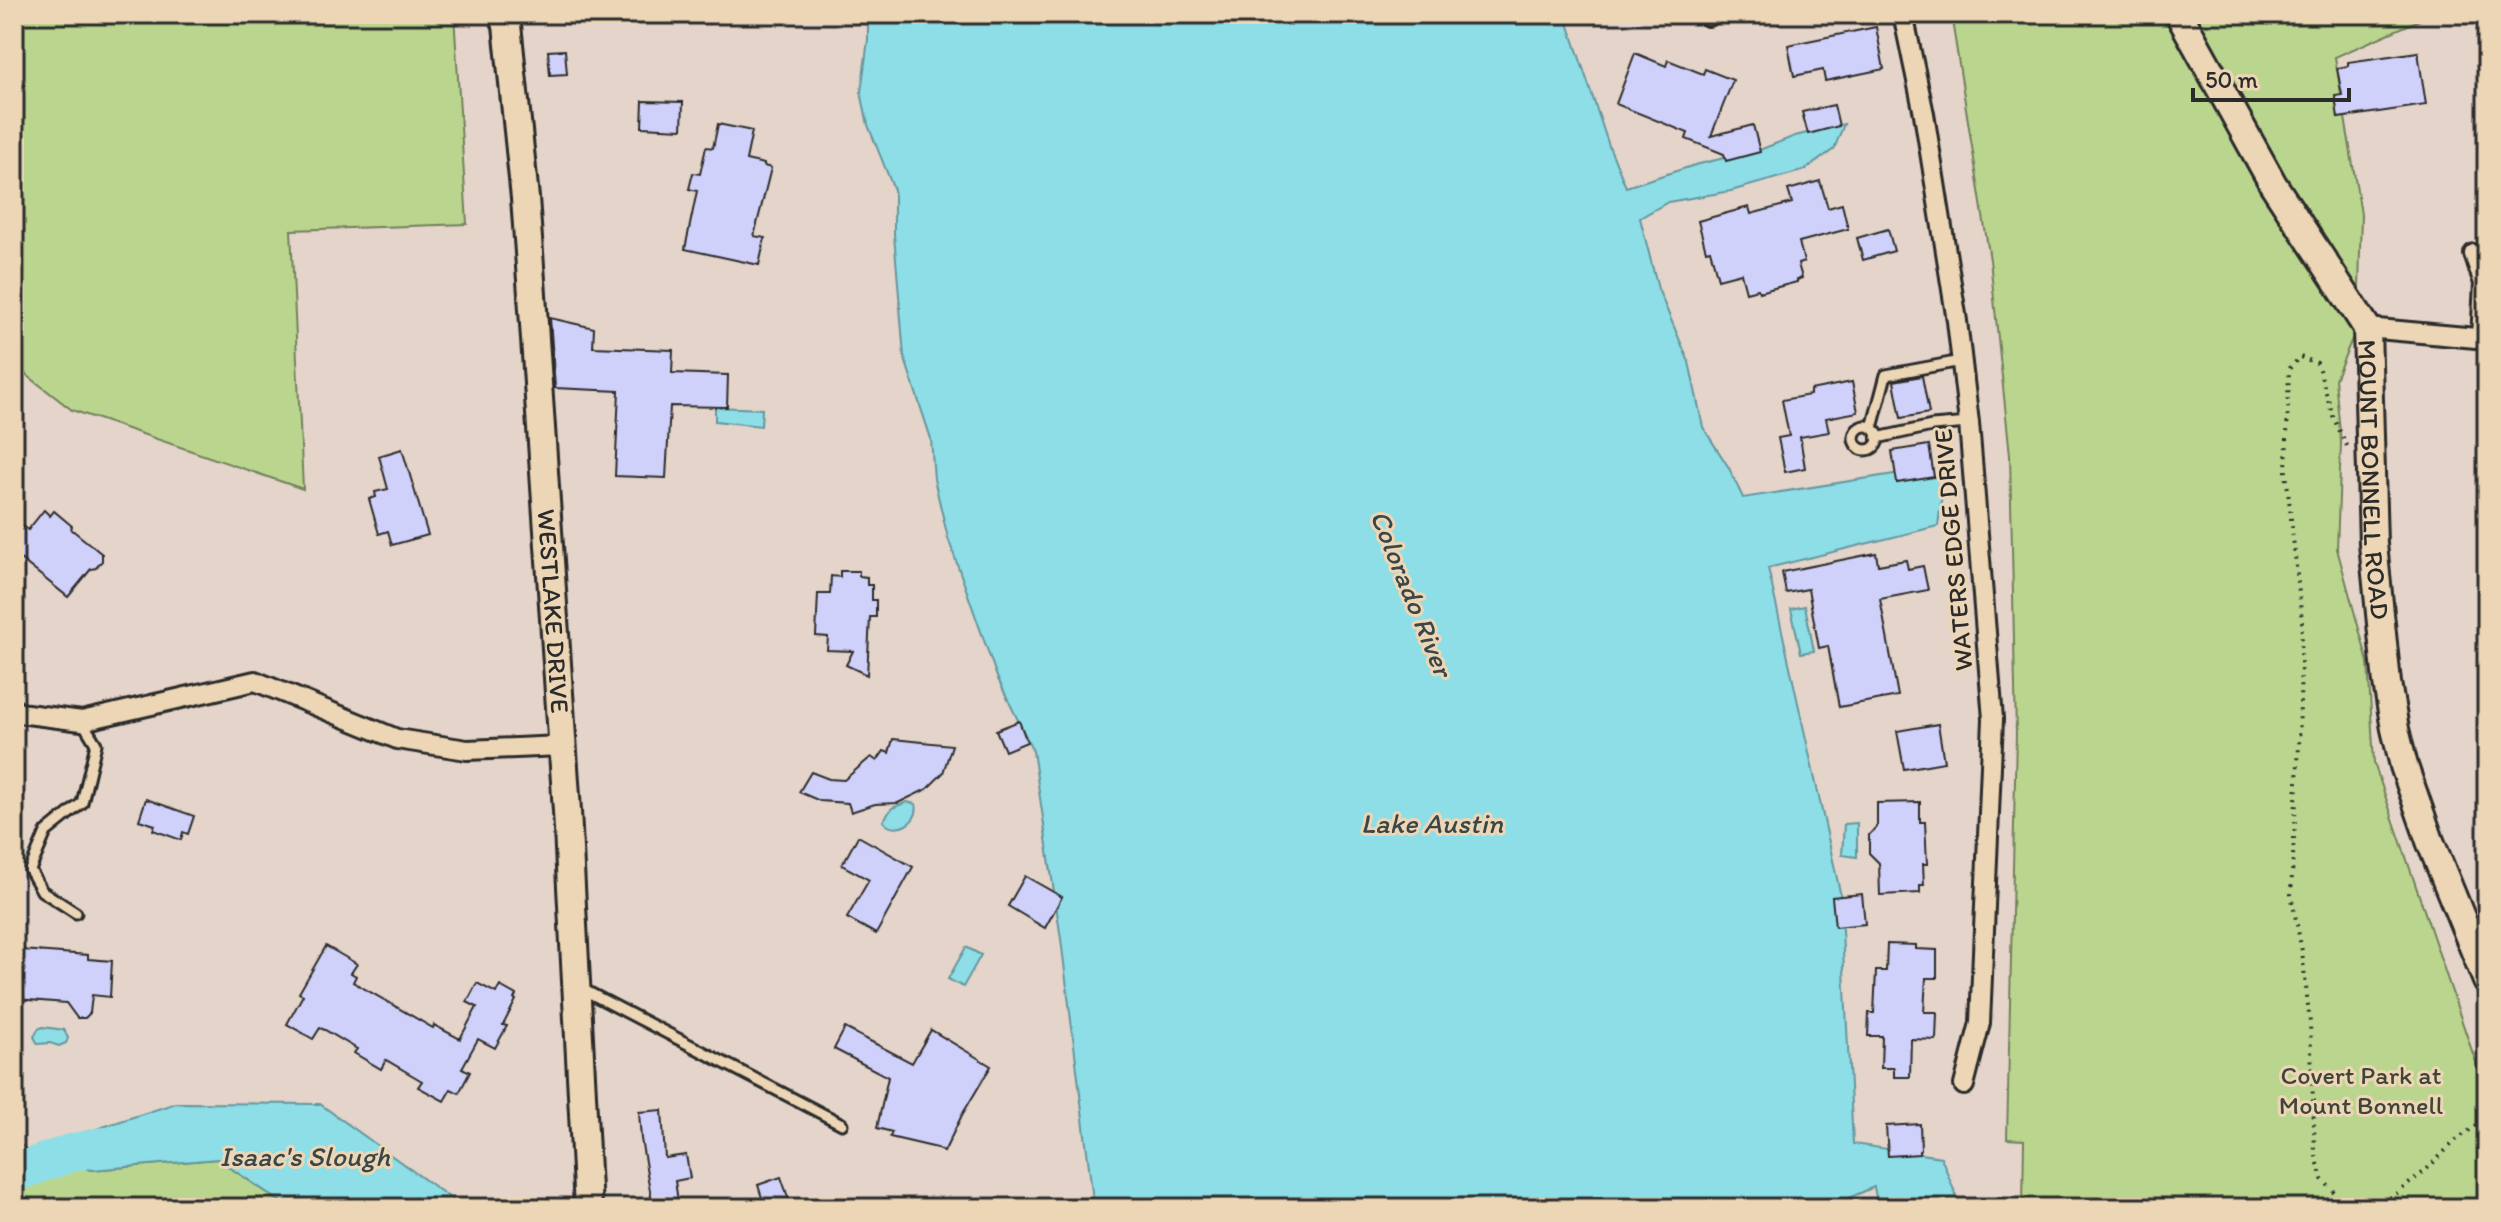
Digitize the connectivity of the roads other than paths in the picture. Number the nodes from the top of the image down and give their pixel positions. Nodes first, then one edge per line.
1 (502, 14) edge
2 (1903, 14) edge
3 (2179, 14) edge
4 (2474, 254) dead end
5 (2367, 328) junction
6 (2484, 338) edge
7 (1961, 361) junction
8 (1969, 423) junction
9 (1872, 428) junction
10 (1877, 438) junction
11 (14, 709) edge
12 (82, 721) junction
13 (561, 746) junction
14 (76, 913) dead end
15 (2487, 981) edge
16 (577, 986) junction
17 (1964, 1085) dead end
18 (842, 1124) dead end
19 (588, 1208) edge

1 - 13 street, WESTLAKE DRIVE
2 - 7 street, WATERS EDGE DRIVE
3 - 5 street, MOUNT BONNELL ROAD
4 - 6 street
5 - 6 street
5 - 15 street, MOUNT BONNELL ROAD
7 - 8 street, WATERS EDGE DRIVE
7 - 9 lane
8 - 10 lane
8 - 17 street, WATERS EDGE DRIVE
9 - 10 lane
9 - 10 lane
11 - 12 street
12 - 13 street
12 - 14 lane
13 - 16 street, WESTLAKE DRIVE
16 - 18 lane
16 - 19 street, WESTLAKE DRIVE

